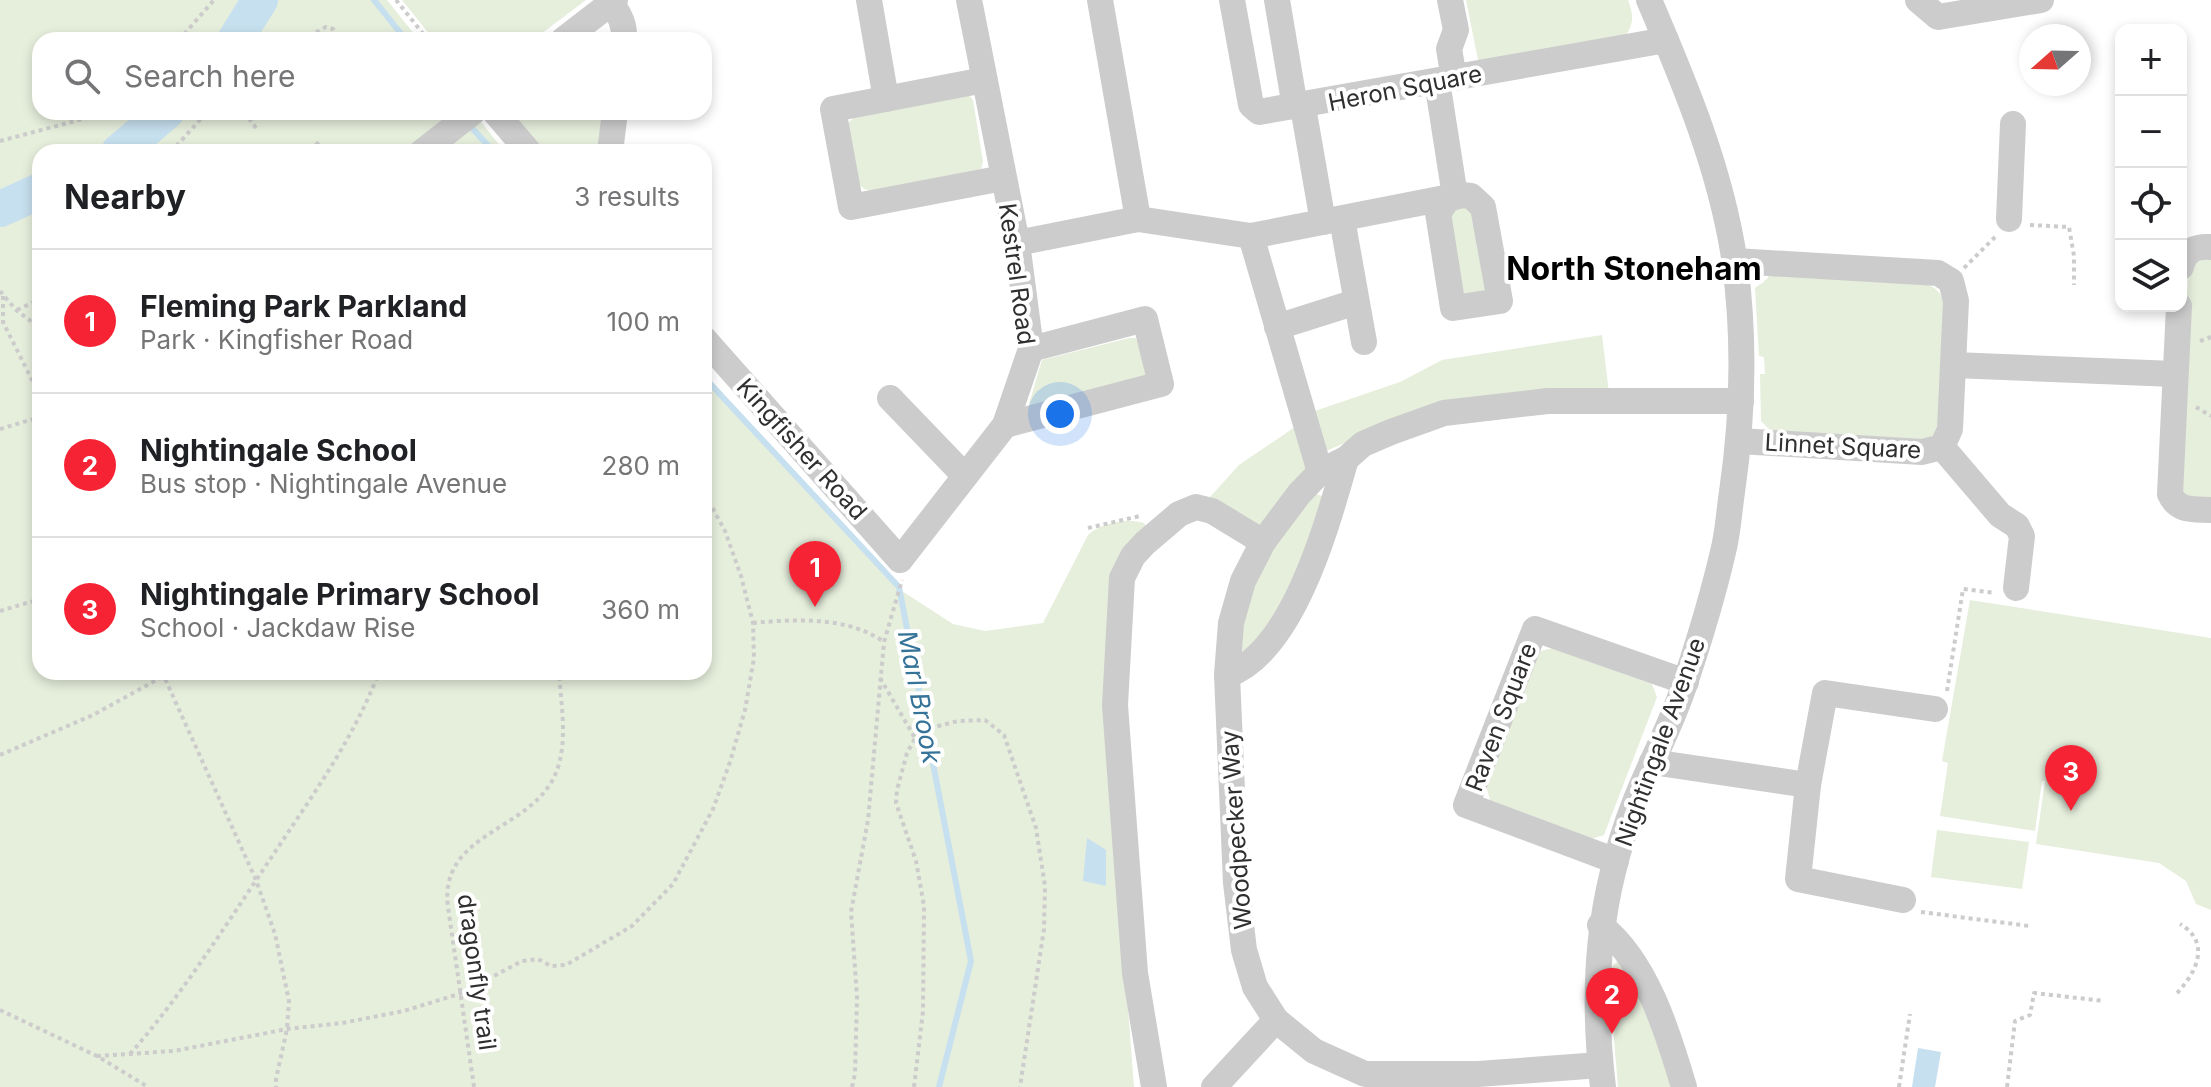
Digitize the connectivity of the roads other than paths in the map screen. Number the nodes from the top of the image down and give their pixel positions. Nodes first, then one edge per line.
1 (869, 0) edge
2 (969, 0) edge
3 (1100, 0) edge
4 (1232, 0) edge
5 (1277, 0) edge
6 (1450, 0) edge
7 (1649, 0) edge
8 (1918, 0) edge
9 (2041, 0) edge
10 (613, 2) edge
11 (574, 32) edge
12 (625, 32) edge
13 (1666, 40) junction
14 (984, 80) junction
15 (1445, 80) junction
16 (886, 99) junction
17 (1299, 107) junction
18 (463, 120) edge
19 (502, 120) edge
20 (614, 120) edge
21 (2013, 124) dead end
22 (432, 144) edge
23 (522, 144) edge
24 (611, 144) edge
25 (1003, 178) junction
26 (1138, 219) junction
27 (1333, 221) junction
28 (2009, 222) road end
29 (1251, 236) junction
30 (1017, 243) junction
31 (2211, 247) edge
32 (2187, 254) edge
33 (1735, 261) junction
34 (1356, 302) junction
35 (2179, 312) edge
36 (1277, 327) junction
37 (1364, 342) dead end
38 (712, 348) edge
39 (1031, 349) junction
40 (1954, 365) junction
41 (2174, 374) junction
42 (890, 398) dead end
43 (1741, 401) junction
44 (1005, 425) junction
45 (1739, 441) junction
46 (1942, 447) junction
47 (1346, 459) junction
48 (1320, 472) junction
49 (965, 476) junction
50 (2211, 510) edge
51 (1263, 542) junction
52 (900, 560) joint
53 (2016, 588) road end
54 (1227, 675) junction
55 (1686, 682) junction
56 (1935, 709) road end
57 (1652, 762) junction
58 (1808, 785) junction
59 (1616, 861) junction
60 (1912, 906) road end
61 (1600, 925) junction
62 (1276, 1020) junction
63 (1602, 1076) edge
64 (1366, 1080) edge
65 (1154, 1087) edge
66 (1214, 1087) edge
67 (1684, 1087) edge

1 - 16 street
2 - 14 street, Kestrel Road
3 - 26 street
4 - 17 street, Heron Square
5 - 17 street
6 - 15 street
7 - 13 street, Nightingale Avenue
8 - 9 street
10 - 11 street
10 - 12 street
13 - 15 street, Heron Square
13 - 33 street, Nightingale Avenue
14 - 16 street
14 - 25 street, Kestrel Road
15 - 17 street, Heron Square
15 - 27 street
16 - 25 street
17 - 27 street
18 - 22 street
19 - 23 street
20 - 24 street
21 - 28 street
25 - 30 street, Kestrel Road
26 - 29 street
26 - 30 street
27 - 29 street
27 - 34 street
29 - 36 street
30 - 39 street, Kestrel Road
31 - 32 street
33 - 40 street, Linnet Square
33 - 43 street, Nightingale Avenue
34 - 36 street
34 - 37 street
35 - 41 street
36 - 48 street
38 - 52 street, Kingfisher Road
39 - 44 street, Kestrel Road
39 - 44 street
40 - 41 street
40 - 46 street, Linnet Square
41 - 50 street
42 - 49 street
43 - 45 street, Nightingale Avenue
43 - 47 street, Woodpecker Way
44 - 49 street, Kestrel Road
45 - 46 street, Linnet Square
45 - 55 street, Nightingale Avenue
46 - 53 street
47 - 48 street, Woodpecker Way
47 - 54 street
48 - 51 street, Woodpecker Way
49 - 52 street, Kestrel Road
51 - 54 street, Woodpecker Way
51 - 65 street
54 - 62 street, Woodpecker Way
55 - 57 street, Nightingale Avenue
55 - 59 street, Raven Square
56 - 58 street
57 - 58 street
57 - 59 street, Nightingale Avenue
58 - 60 street
59 - 61 street, Nightingale Avenue
61 - 63 street, Nightingale Avenue
61 - 67 street
62 - 64 street, Woodpecker Way
62 - 66 street
63 - 64 street, Woodpecker Way

